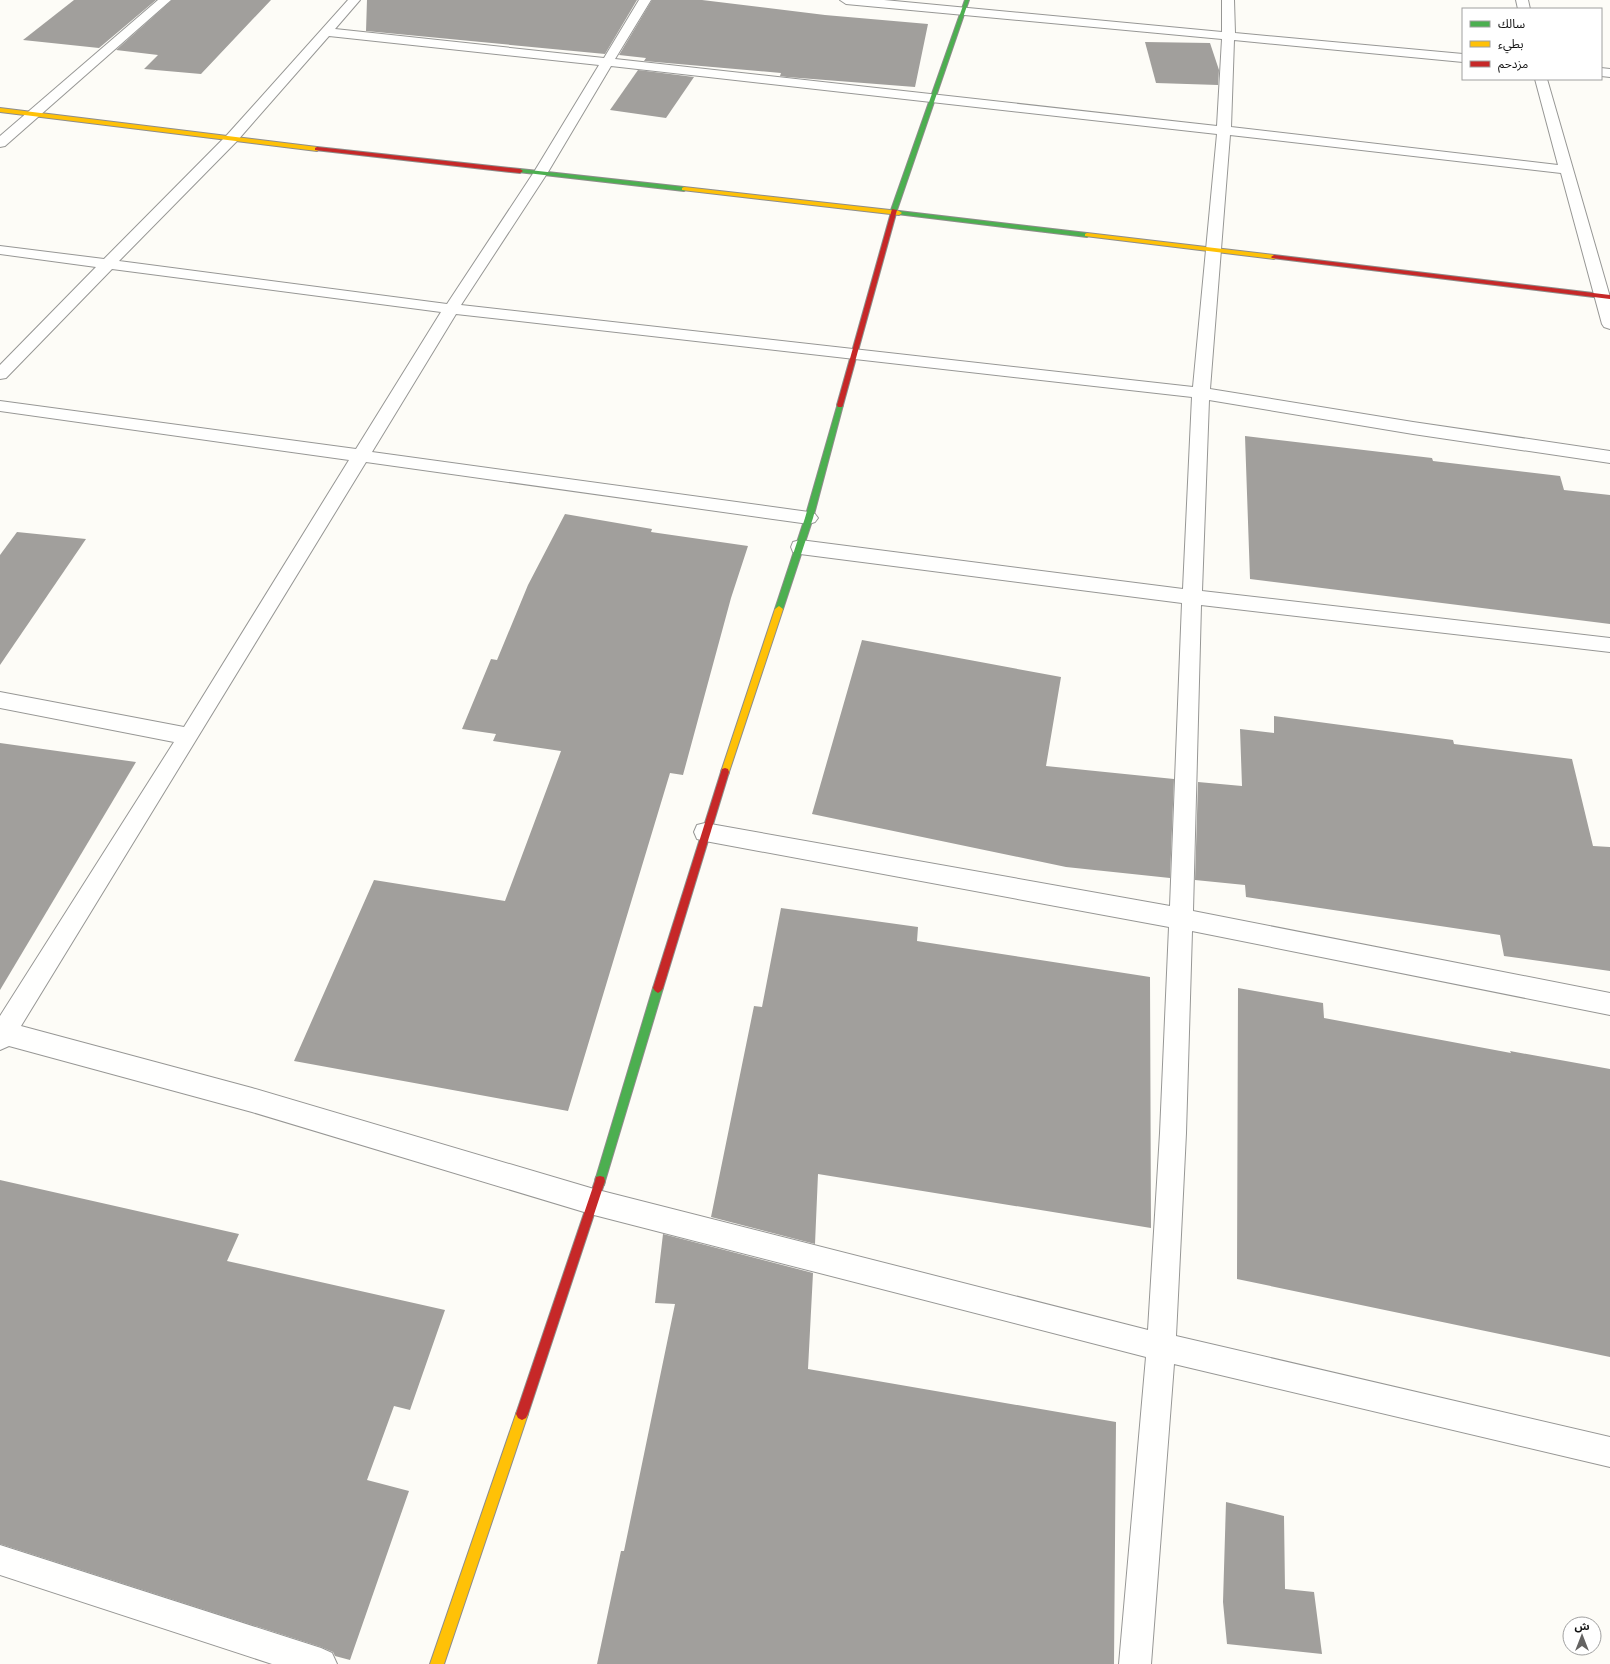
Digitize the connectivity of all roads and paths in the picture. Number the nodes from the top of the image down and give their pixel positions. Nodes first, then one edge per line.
1 (165, 0) edge
2 (354, 0) edge
3 (646, 0) edge
4 (846, 0) edge
5 (1228, 0) edge
6 (964, 5) edge
7 (324, 32) junction
8 (1229, 35) junction
9 (1462, 58) edge
10 (608, 64) junction
11 (1541, 80) edge
12 (932, 97) junction
13 (0, 110) edge
14 (32, 114) junction
15 (1225, 130) junction
16 (232, 138) junction
17 (0, 143) edge
18 (1567, 170) junction
19 (541, 172) junction
20 (893, 212) junction
21 (1212, 249) junction
22 (0, 250) edge
23 (109, 264) junction
24 (1606, 297) edge
25 (451, 309) junction
26 (1610, 324) edge
27 (856, 353) junction
28 (0, 374) edge
29 (1200, 393) junction
30 (0, 406) edge
31 (360, 457) junction
32 (1610, 457) edge
33 (810, 518) junction
34 (800, 547) junction
35 (1192, 597) junction
36 (1610, 644) edge
37 (0, 700) edge
38 (190, 736) junction
39 (706, 832) junction
40 (1182, 919) junction
41 (1610, 1004) edge
42 (1, 1034) edge
43 (594, 1202) junction
44 (1162, 1347) junction
45 (1610, 1452) edge
46 (0, 1560) edge
47 (321, 1664) edge
48 (437, 1664) edge
49 (1135, 1664) edge

1 - 14 street
2 - 7 street
3 - 10 street
4 - 6 street
5 - 8 street
6 - 8 street
6 - 12 street
7 - 10 street
7 - 16 street
8 - 9 street
8 - 15 street
10 - 12 street
10 - 19 street
11 - 18 street
12 - 15 street
12 - 20 street
13 - 14 street
14 - 16 street
14 - 17 street
15 - 18 street
15 - 21 street
16 - 19 street
16 - 23 street
18 - 24 street
19 - 20 street
19 - 25 street
20 - 21 street
20 - 27 street
21 - 24 street
21 - 29 street
22 - 23 street
23 - 25 street
23 - 28 street
24 - 26 street
25 - 27 street
25 - 31 street
27 - 29 street
27 - 33 street
29 - 32 street
29 - 35 street
30 - 31 street
31 - 33 street
31 - 38 street
33 - 34 street
34 - 35 street
34 - 39 street
35 - 36 street
35 - 40 street
37 - 38 street
38 - 42 street
39 - 40 street
39 - 43 street
40 - 41 street
40 - 44 street
42 - 43 street
43 - 44 street
43 - 48 street
44 - 45 street
44 - 49 street
46 - 47 street

